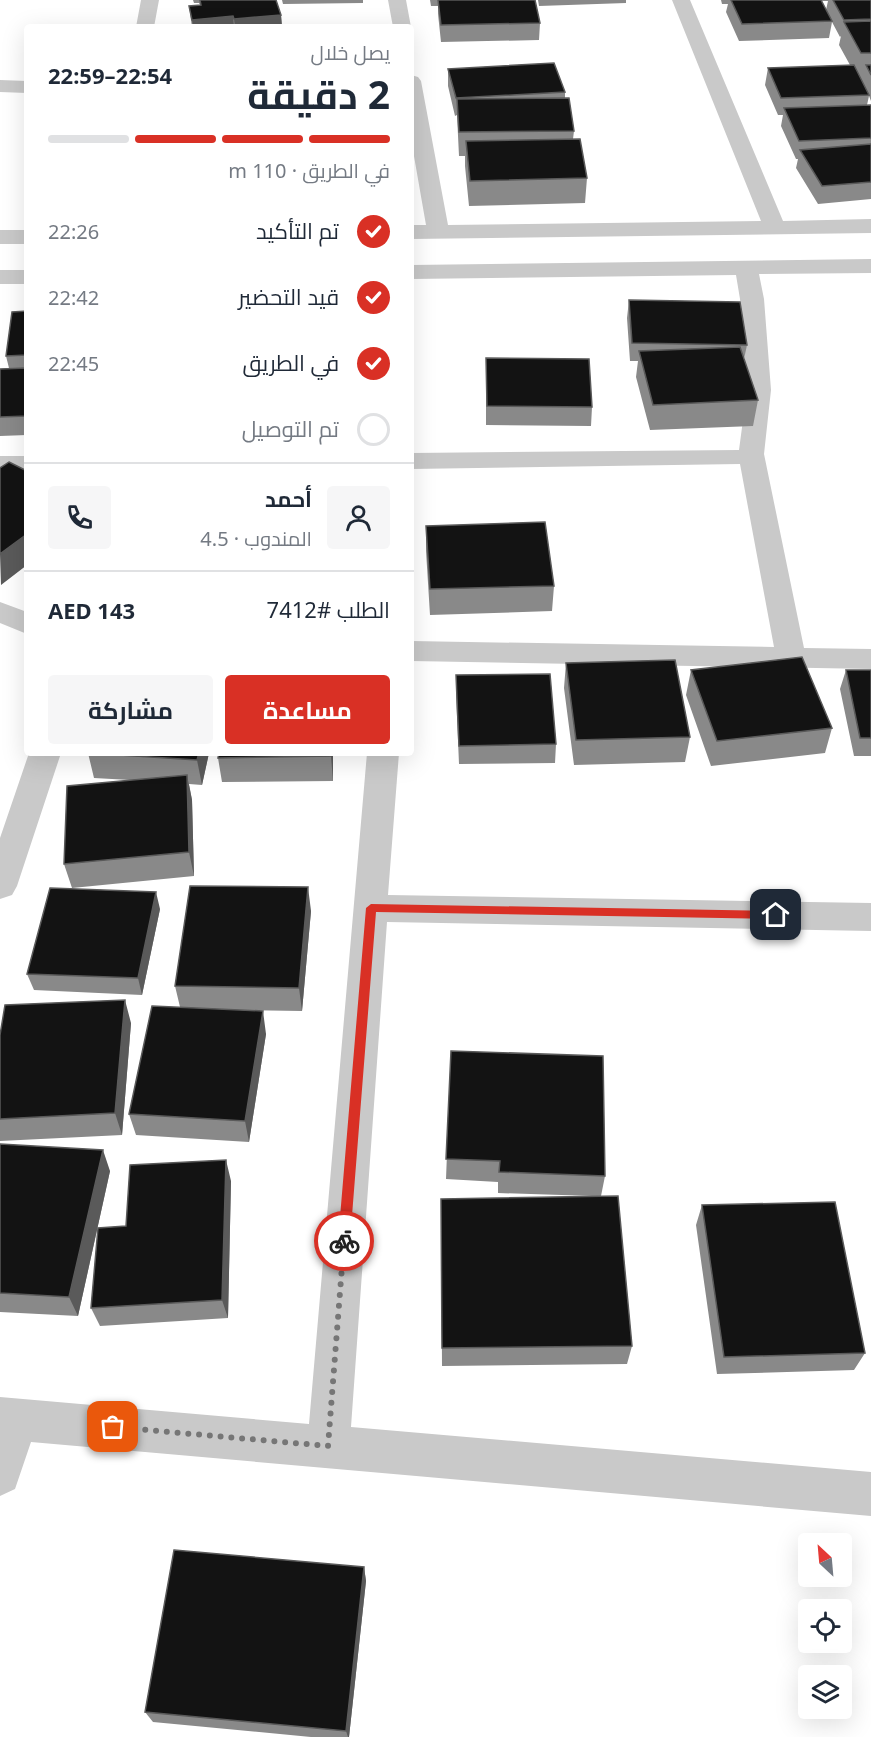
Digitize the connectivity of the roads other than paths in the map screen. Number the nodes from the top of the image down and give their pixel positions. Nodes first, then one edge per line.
1 (150, 0) edge
2 (397, 0) edge
3 (681, 0) edge
4 (146, 24) edge
5 (401, 24) edge
6 (0, 86) edge
7 (24, 87) edge
8 (414, 101) edge
9 (871, 226) edge
10 (775, 228) junction
11 (414, 232) edge
12 (438, 232) junction
13 (0, 237) edge
14 (24, 237) edge
15 (871, 267) edge
16 (746, 268) junction
17 (414, 272) edge
18 (0, 277) edge
19 (24, 277) edge
20 (735, 456) dead end
21 (414, 461) edge
22 (0, 464) edge
23 (24, 464) edge
24 (0, 612) edge
25 (24, 623) edge
26 (414, 651) edge
27 (791, 657) junction
28 (871, 658) edge
29 (44, 756) edge
30 (383, 756) edge
31 (0, 886) edge
32 (371, 908) junction
33 (871, 916) edge
34 (9, 1418) edge
35 (328, 1446) junction
36 (0, 1474) edge
37 (871, 1494) edge

1 - 4 street
2 - 5 street
3 - 10 street
6 - 7 street
8 - 12 street
9 - 10 street
10 - 12 street
11 - 12 street
13 - 14 street
15 - 16 street
16 - 17 street
16 - 27 street
18 - 19 street
20 - 21 street
22 - 23 street
24 - 25 street
26 - 27 street
27 - 28 street
29 - 31 street
30 - 32 street
32 - 33 street
32 - 35 street
34 - 35 street
34 - 36 street
35 - 37 street

